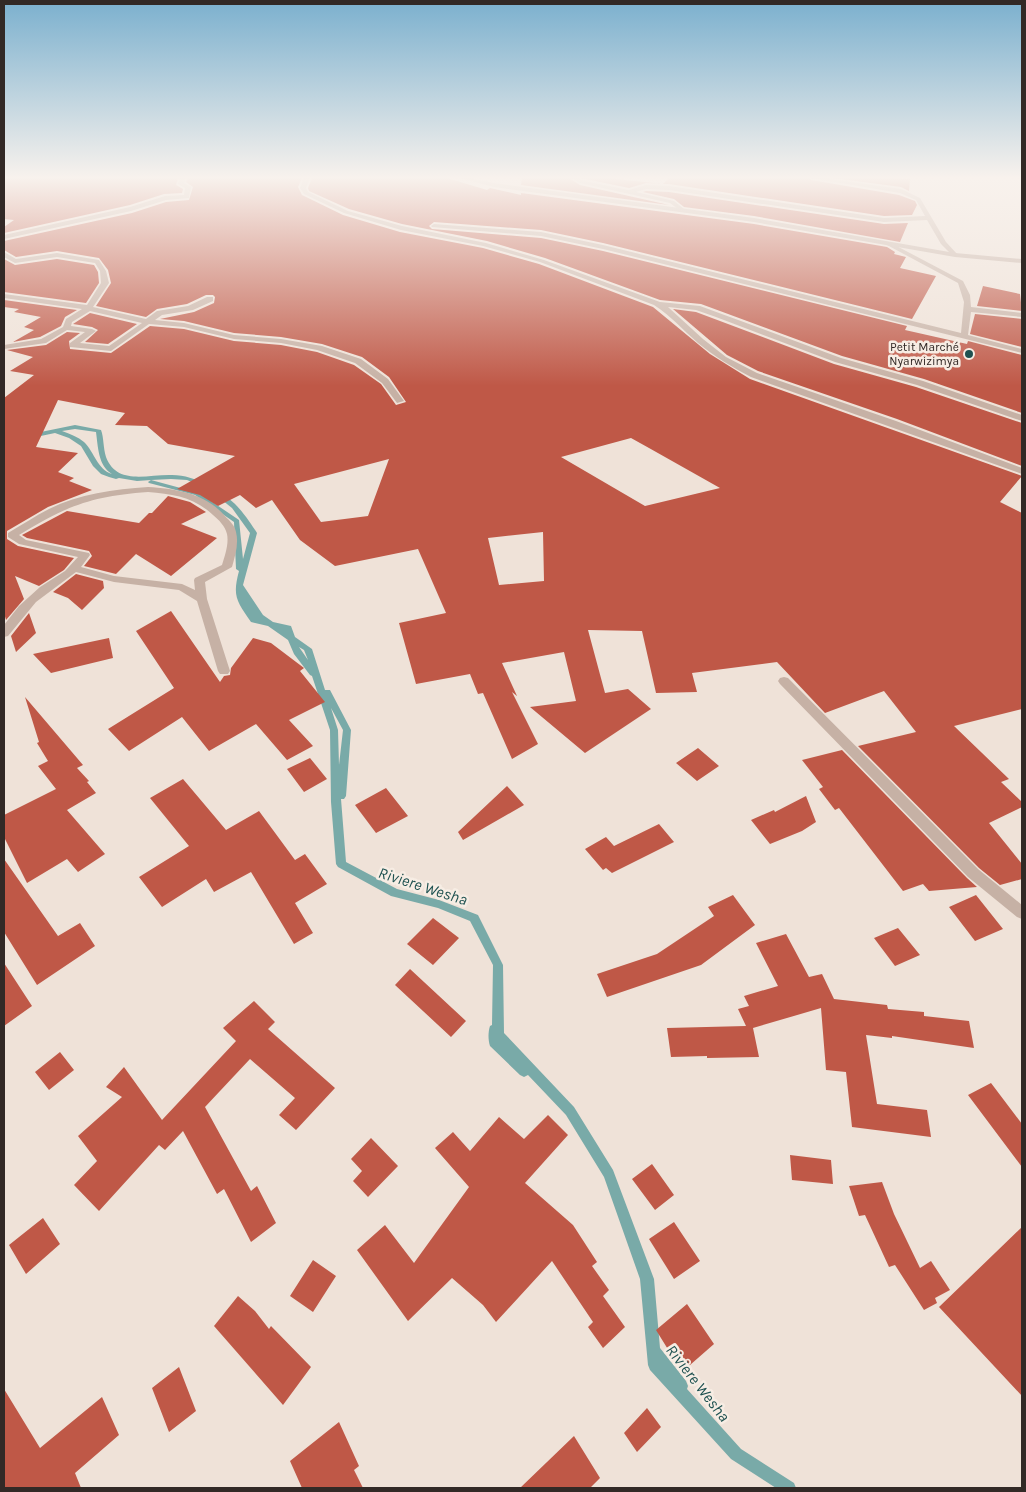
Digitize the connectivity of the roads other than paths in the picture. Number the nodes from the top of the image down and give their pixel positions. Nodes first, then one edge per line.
1 (496, 248) edge
2 (599, 248) edge
3 (896, 248) edge
4 (911, 248) edge
5 (947, 248) edge
6 (4, 254) edge
7 (955, 255) junction
8 (1022, 261) edge
9 (4, 296) edge
10 (210, 299) dead end
11 (657, 303) junction
12 (89, 308) junction
13 (967, 309) junction
14 (1022, 315) edge
15 (148, 322) junction
16 (66, 328) junction
17 (964, 337) junction
18 (4, 346) edge
19 (1022, 351) edge
20 (400, 401) dead end
21 (1022, 418) edge
22 (1022, 471) edge
23 (76, 569) junction
24 (202, 599) junction
25 (4, 633) edge
26 (224, 671) dead end
27 (784, 681) dead end
28 (1022, 913) edge

1 - 11 street
2 - 17 street
3 - 13 street
4 - 7 street
5 - 7 street
6 - 12 street
7 - 8 street
9 - 12 street
10 - 15 street
11 - 21 street
11 - 22 street
12 - 15 street
12 - 16 street
13 - 14 street
13 - 17 street
15 - 16 street
15 - 20 street
16 - 18 street
17 - 19 street
23 - 24 street
23 - 24 street
23 - 25 street
24 - 26 street
27 - 28 street

